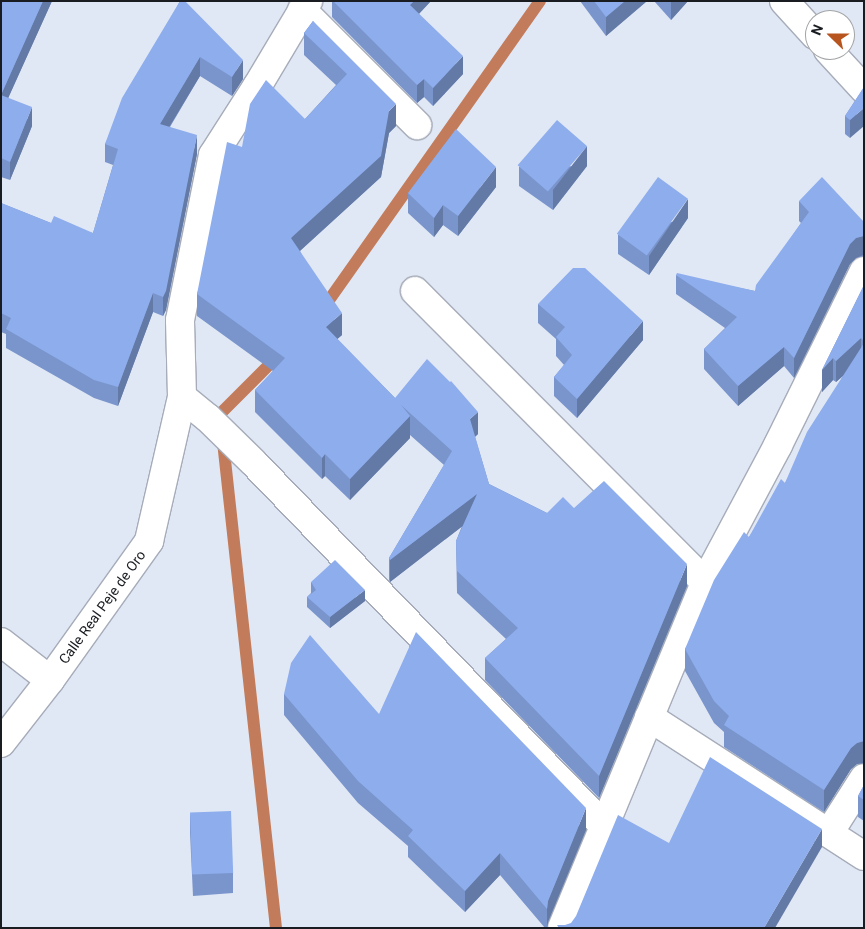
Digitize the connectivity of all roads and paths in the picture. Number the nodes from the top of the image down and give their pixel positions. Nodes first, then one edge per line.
1 (784, 1) edge
2 (305, 6) edge
3 (805, 24) edge
4 (837, 60) edge
5 (864, 89) edge
6 (416, 125) dead end
7 (864, 271) edge
8 (415, 291) dead end
9 (182, 397) junction
10 (705, 582) junction
11 (1, 642) edge
12 (50, 680) junction
13 (649, 717) junction
14 (1, 743) edge
15 (864, 778) edge
16 (604, 826) junction
17 (829, 833) junction
18 (864, 856) edge
19 (562, 928) edge

1 - 3 street
2 - 6 street
2 - 9 street, Calle Real Peje de Oro
4 - 5 street
7 - 10 street
8 - 10 street
9 - 12 street, Calle Real Peje de Oro
9 - 16 street
10 - 13 street
11 - 12 street
12 - 14 street, Calle Real Peje de Oro
13 - 16 street
13 - 17 street
15 - 17 street
16 - 19 street
17 - 18 street

